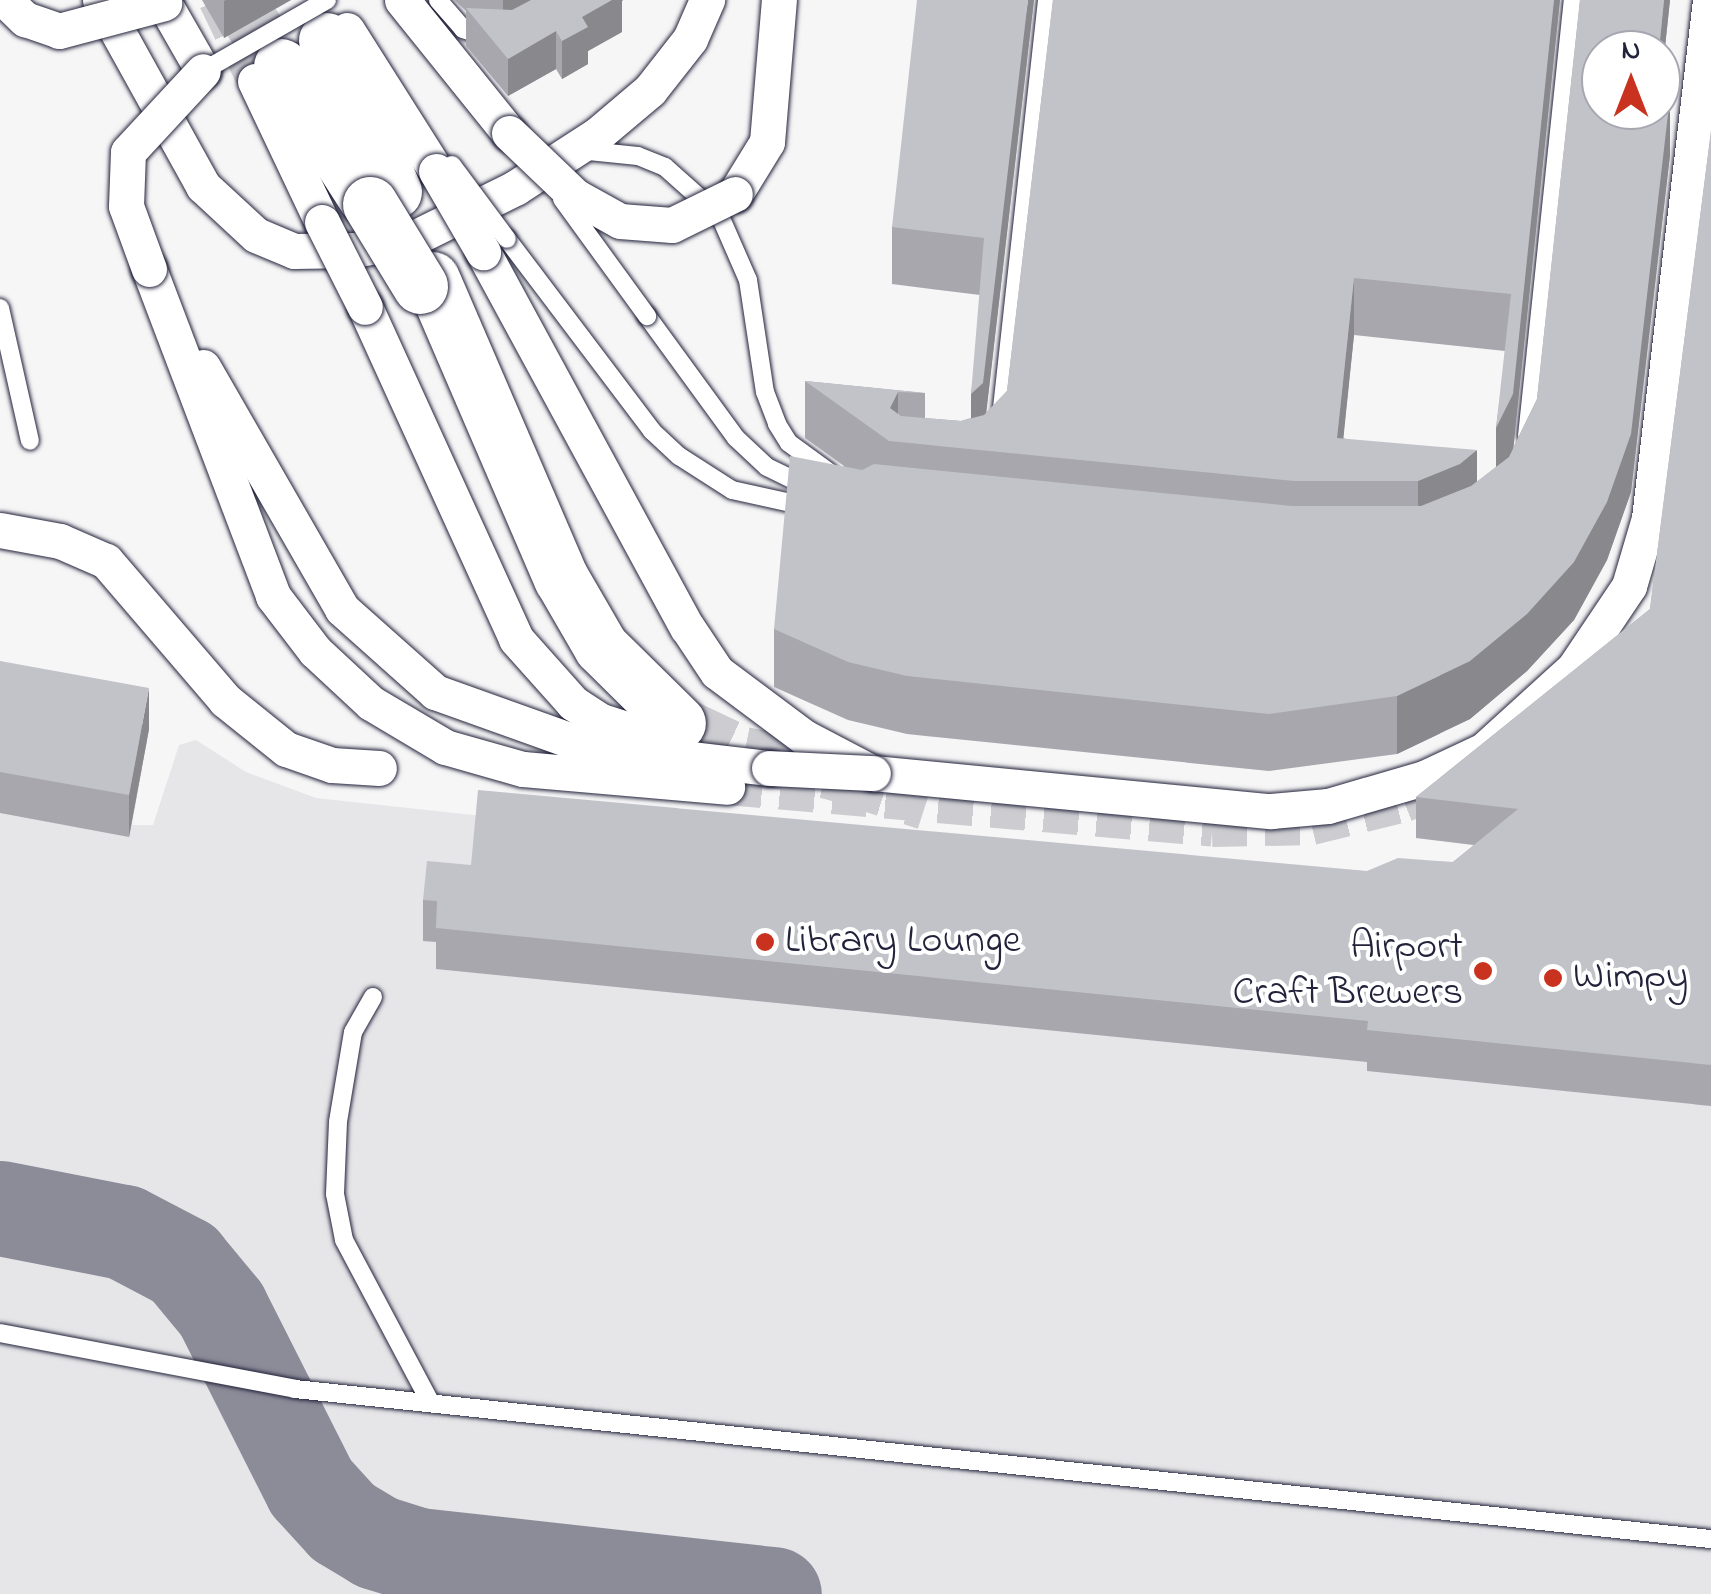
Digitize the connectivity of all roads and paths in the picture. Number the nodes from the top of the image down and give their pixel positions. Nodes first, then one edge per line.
1 (4, 0) edge
2 (100, 0) edge
3 (402, 0) edge
4 (438, 0) edge
5 (779, 0) edge
6 (1047, 0) edge
7 (1573, 0) edge
8 (1710, 0) edge
9 (166, 2) edge
10 (702, 7) edge
11 (506, 36) edge
12 (318, 47) edge
13 (203, 71) junction
14 (509, 133) junction
15 (575, 150) junction
16 (395, 190) junction
17 (495, 245) junction
18 (150, 269) junction
19 (1, 319) edge
20 (998, 435) edge
21 (30, 441) dead end
22 (1525, 455) edge
23 (845, 484) edge
24 (0, 530) edge
25 (678, 723) tunnel mouth
26 (379, 768) dead end
27 (769, 768) junction
28 (874, 773) junction
29 (727, 787) tunnel mouth
30 (373, 997) dead end
31 (0, 1333) edge
32 (430, 1402) junction
33 (1711, 1539) edge

1 - 9 street, bridge
2 - 15 street
3 - 14 street
4 - 11 lane
5 - 14 street, bridge
6 - 20 lane
7 - 22 lane
8 - 28 street
9 - 13 street
10 - 15 street
12 - 13 lane, bridge
12 - 16 highway
12 - 16 street
13 - 18 street, bridge
14 - 17 lane, bridge
15 - 23 lane
16 - 17 street, bridge
16 - 25 highway, bridge
16 - 27 street, bridge
17 - 28 street
18 - 27 street
18 - 29 street
19 - 21 lane
24 - 26 street
27 - 28 street, bridge
30 - 32 lane
31 - 32 lane
32 - 33 lane

